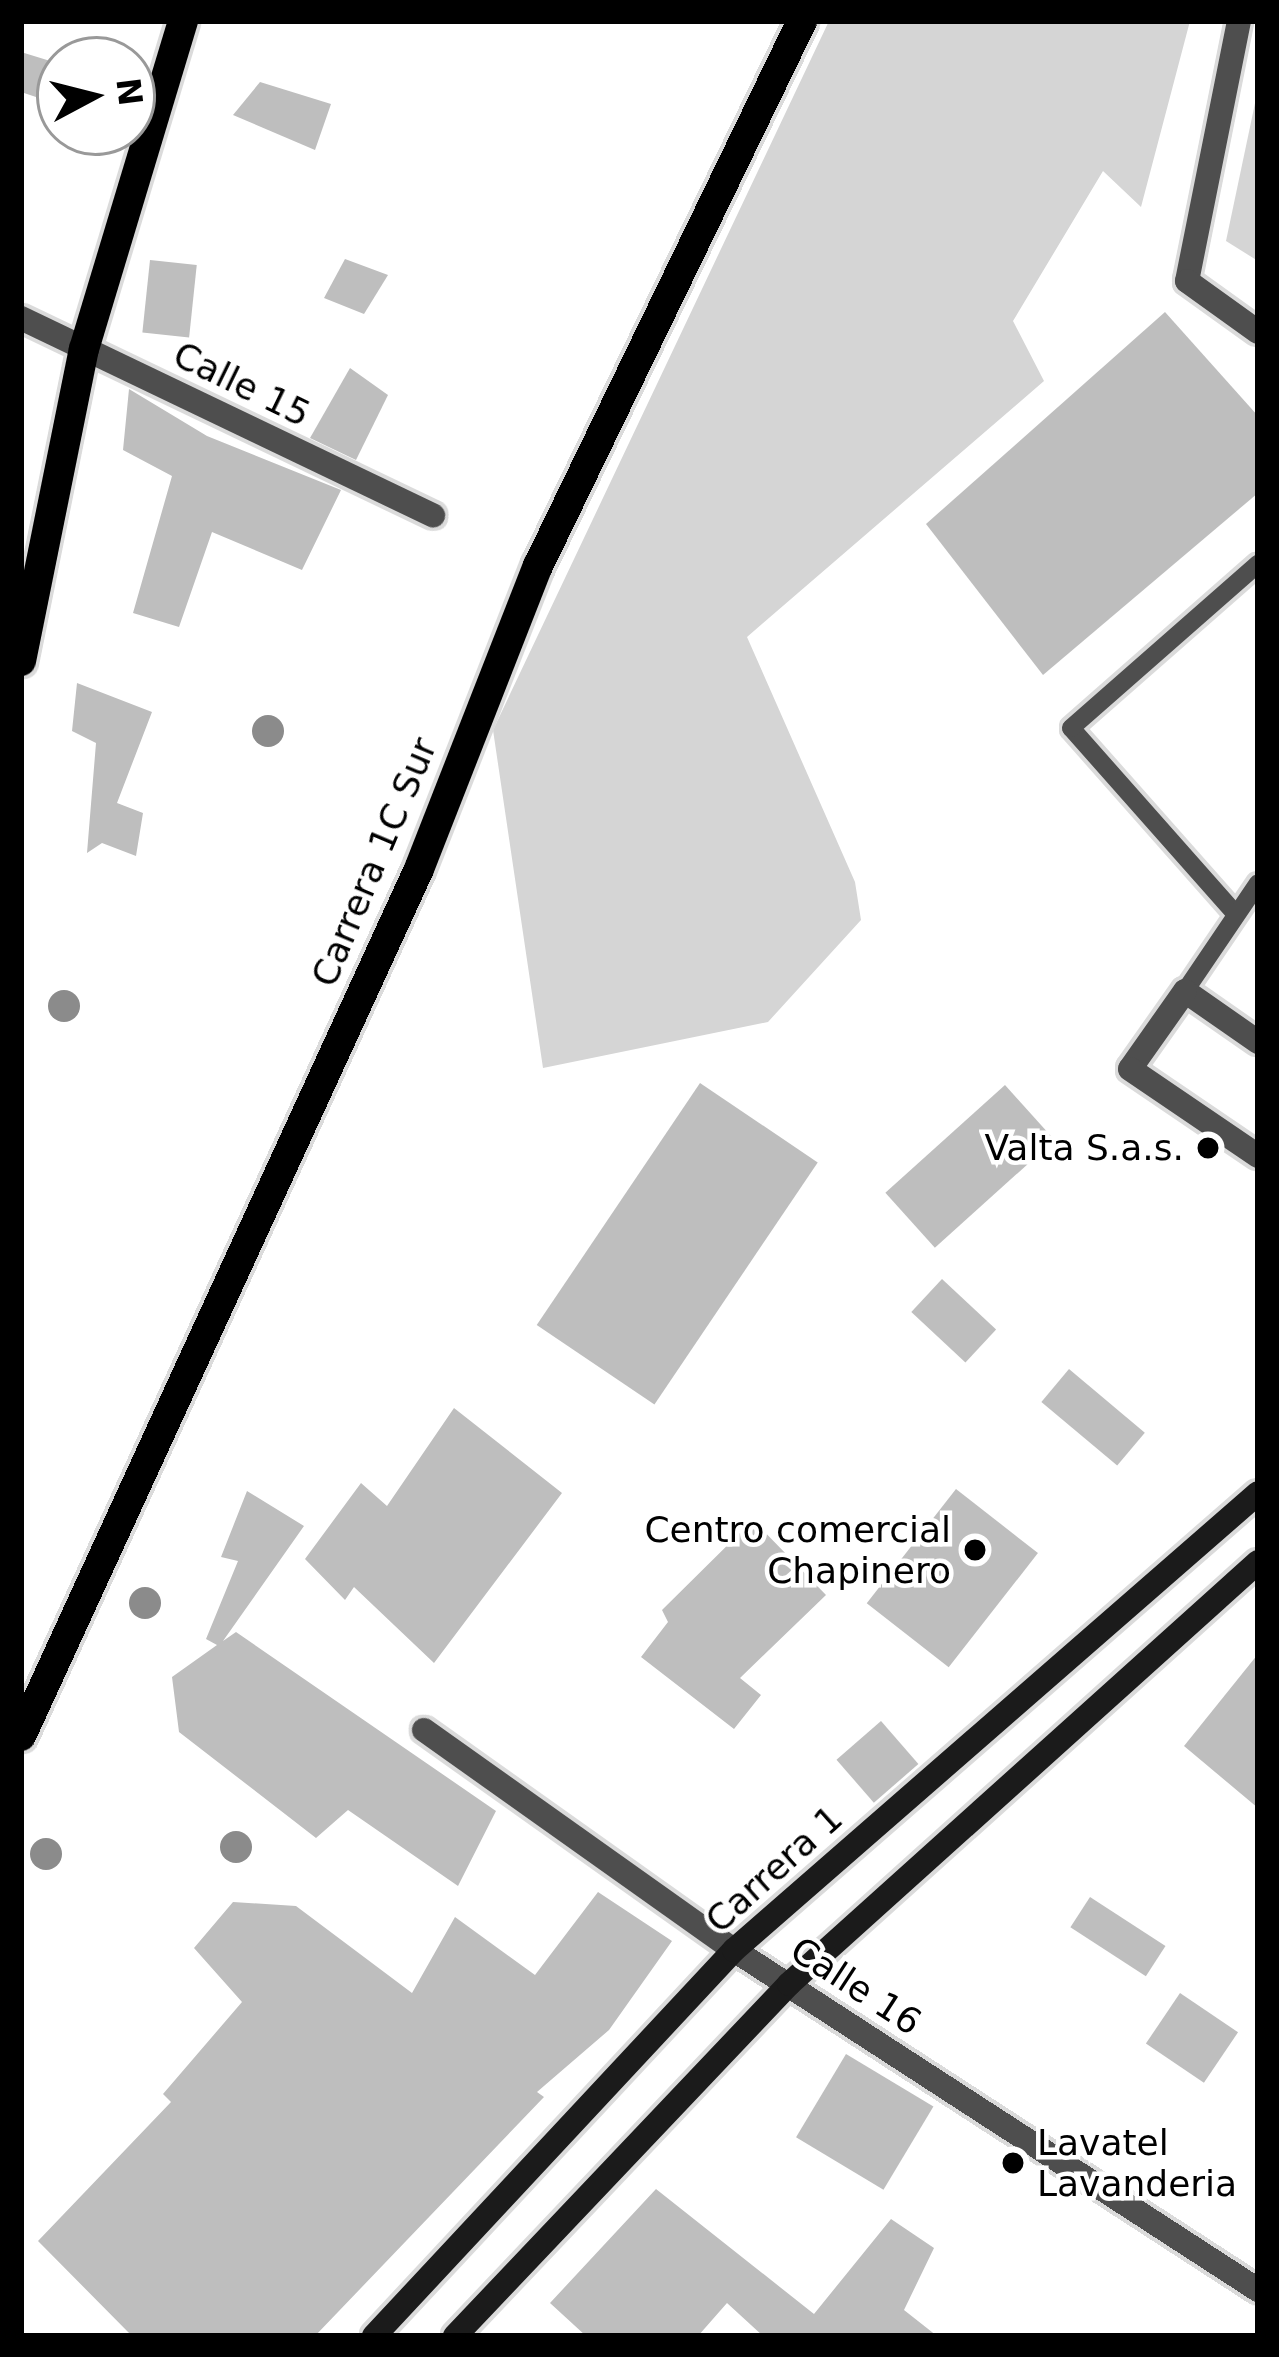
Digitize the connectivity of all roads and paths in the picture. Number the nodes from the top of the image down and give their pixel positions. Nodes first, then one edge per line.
1 (183, 21) edge
2 (802, 21) edge
3 (1239, 21) edge
4 (21, 318) edge
5 (1258, 332) edge
6 (84, 349) junction
7 (433, 515) dead end
8 (32, 550) edge
9 (1258, 564) edge
10 (21, 661) edge
11 (1258, 883) edge
12 (1234, 911) junction
13 (1184, 991) junction
14 (1258, 1042) edge
15 (1258, 1156) edge
16 (1258, 1493) edge
17 (1258, 1562) edge
18 (424, 1730) dead end
19 (21, 1736) edge
20 (734, 1950) junction
21 (789, 1984) junction
22 (1258, 2290) edge
23 (374, 2336) edge
24 (454, 2336) edge

1 - 6 main road
2 - 19 main road, Carrera 1C Sur
3 - 5 street
4 - 6 street, Calle 15
6 - 7 street, Calle 15
6 - 8 main road
8 - 10 main road
9 - 12 lane
11 - 12 lane
12 - 13 lane
13 - 14 street
13 - 15 street
16 - 20 main road, Carrera 1
17 - 21 main road
18 - 20 street, Calle 16
20 - 21 street, Calle 16
20 - 23 main road, Carrera 1
21 - 22 street, Calle 16
21 - 24 main road

